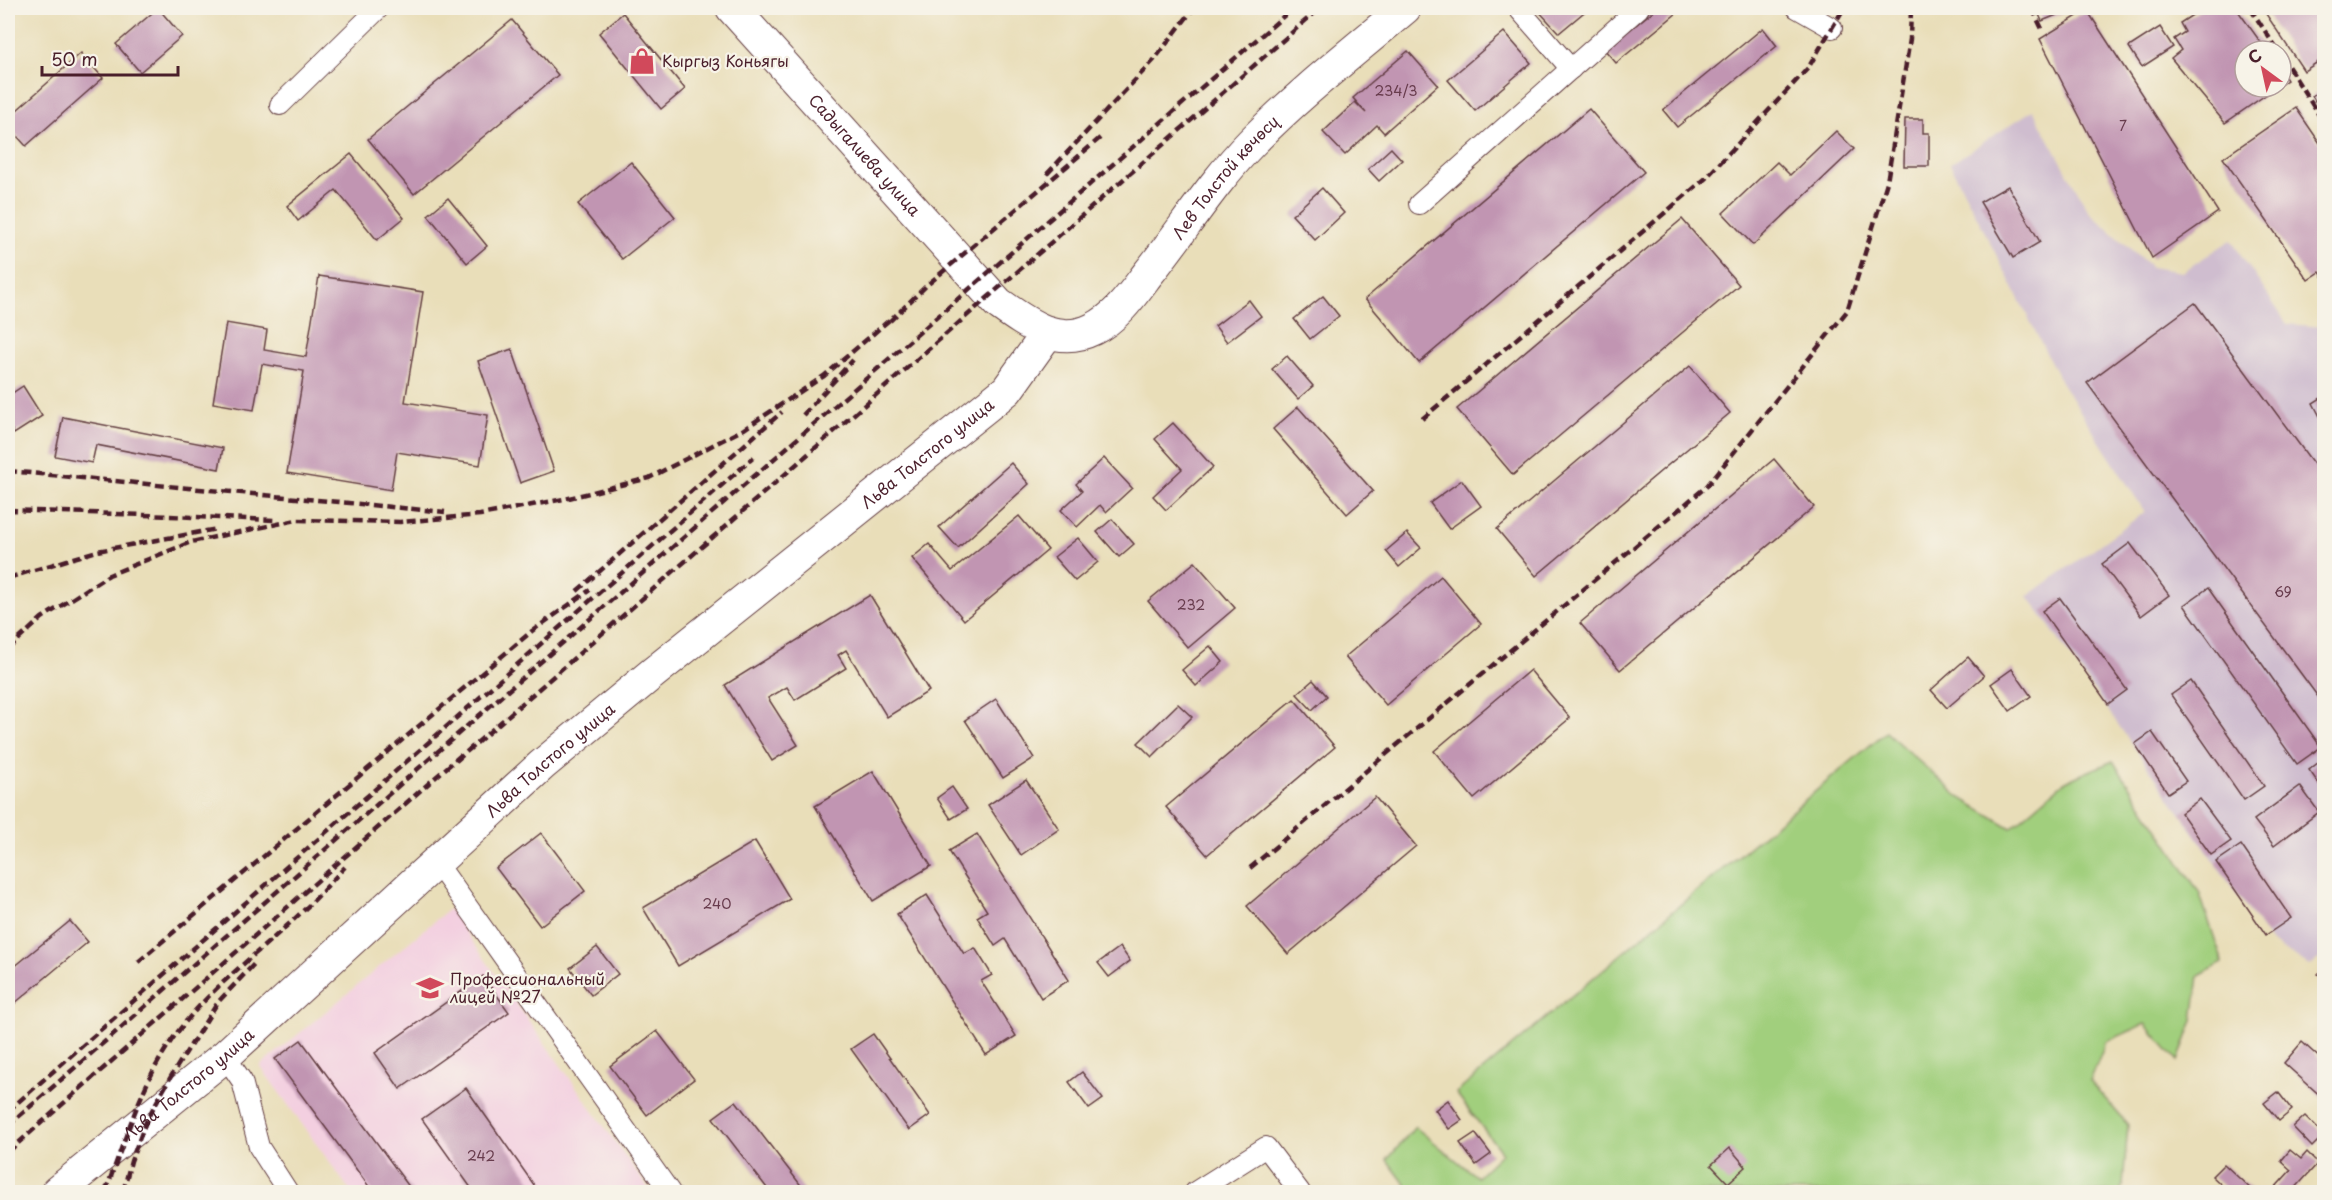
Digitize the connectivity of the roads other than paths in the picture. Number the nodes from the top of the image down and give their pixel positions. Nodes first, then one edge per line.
1 (379, 8) edge
2 (732, 8) edge
3 (1405, 8) edge
4 (1518, 8) edge
5 (1639, 8) edge
6 (1797, 8) edge
7 (1832, 28) dead end
8 (1571, 69) junction
9 (280, 105) dead end
10 (1419, 204) dead end
11 (1047, 334) junction
12 (436, 862) junction
13 (225, 1056) junction
14 (57, 1192) edge
15 (288, 1192) edge
16 (670, 1192) edge
17 (1195, 1192) edge
18 (1300, 1192) edge

1 - 9 street
2 - 11 main road, Садыгалиева улица
3 - 11 main road, Лев Толстой көчөсү
4 - 8 street
5 - 8 street
6 - 7 street
8 - 10 street
11 - 12 main road, Льва Толстого улица
12 - 13 main road, Льва Толстого улица
12 - 16 street
13 - 14 main road, Льва Толстого улица
13 - 15 street
17 - 18 street

